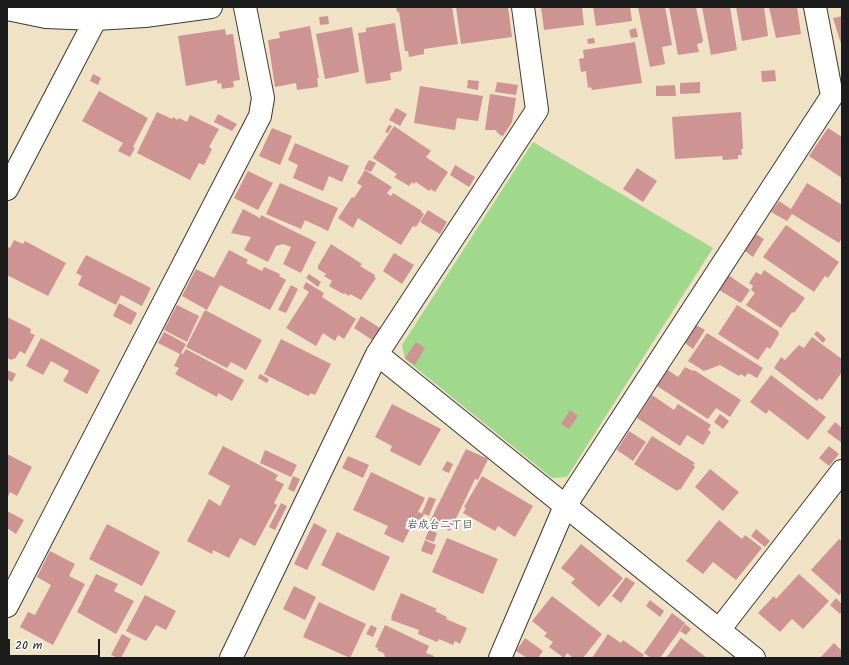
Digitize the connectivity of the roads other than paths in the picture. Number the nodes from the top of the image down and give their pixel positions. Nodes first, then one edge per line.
1 (210, 7) edge
2 (245, 7) edge
3 (523, 7) edge
4 (815, 7) edge
5 (7, 9) edge
6 (99, 13) edge
7 (837, 100) edge
8 (7, 189) edge
9 (377, 354) junction
10 (842, 471) edge
11 (565, 506) junction
12 (7, 606) edge
13 (719, 630) junction
14 (231, 658) edge
15 (500, 658) edge
16 (754, 658) edge

1 - 6 street
2 - 12 street
3 - 9 street
4 - 7 street
5 - 6 street
6 - 8 street
7 - 11 street
9 - 11 street
9 - 14 street
10 - 13 street
11 - 13 street
11 - 15 street
13 - 16 street

